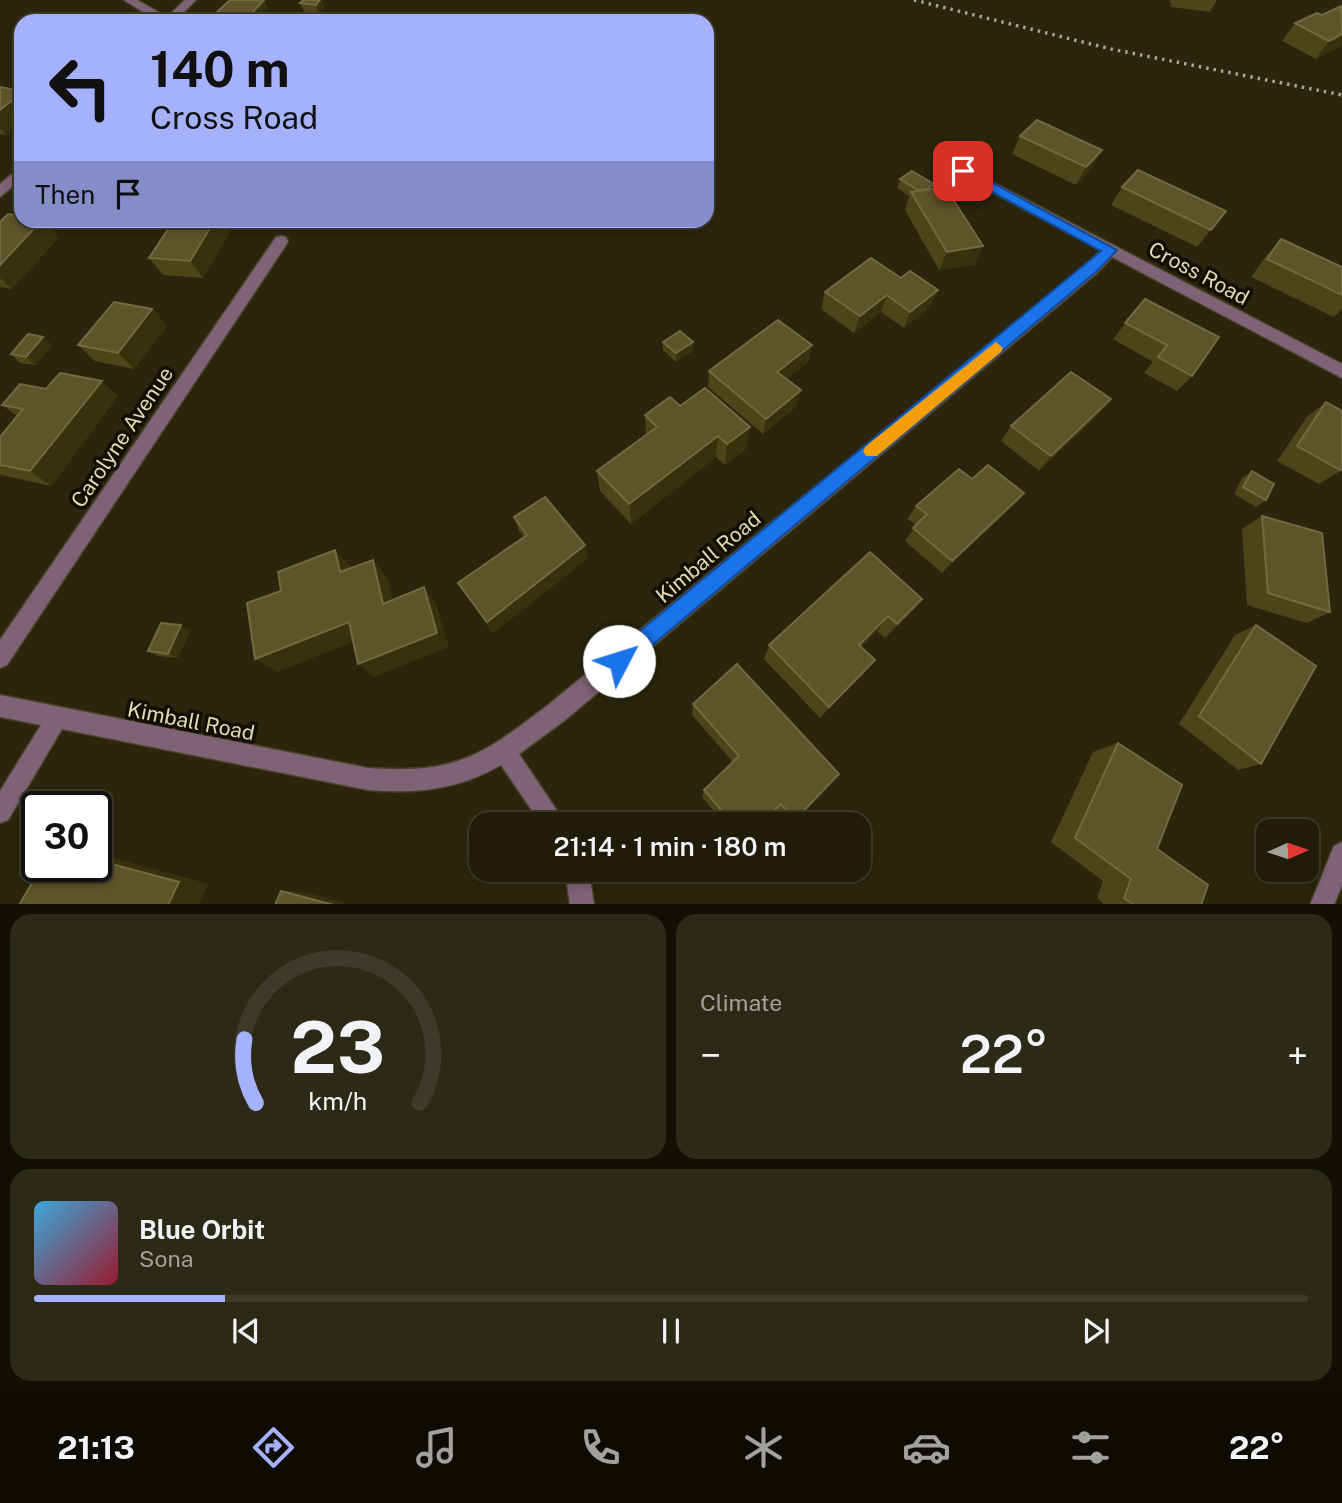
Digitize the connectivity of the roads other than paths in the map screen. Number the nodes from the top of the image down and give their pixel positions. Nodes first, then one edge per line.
1 (129, 0) edge
2 (191, 0) edge
3 (154, 14) edge
4 (175, 14) edge
5 (963, 171) dead end
6 (14, 178) edge
7 (0, 192) edge
8 (281, 241) dead end
9 (1110, 250) junction
10 (1342, 372) edge
11 (0, 658) edge
12 (0, 706) edge
13 (57, 718) junction
14 (505, 752) junction
15 (0, 812) edge
16 (547, 812) edge
17 (1342, 854) edge
18 (579, 882) edge
19 (582, 904) edge
20 (1322, 904) edge

1 - 3 street
2 - 4 street
5 - 9 street, Cross Road
6 - 7 street
8 - 11 street, Carolyne Avenue
9 - 10 street, Cross Road
9 - 14 street, Kimball Road
12 - 13 street, Kimball Road
13 - 14 street, Kimball Road
13 - 15 street
14 - 16 street
17 - 20 street
18 - 19 street

